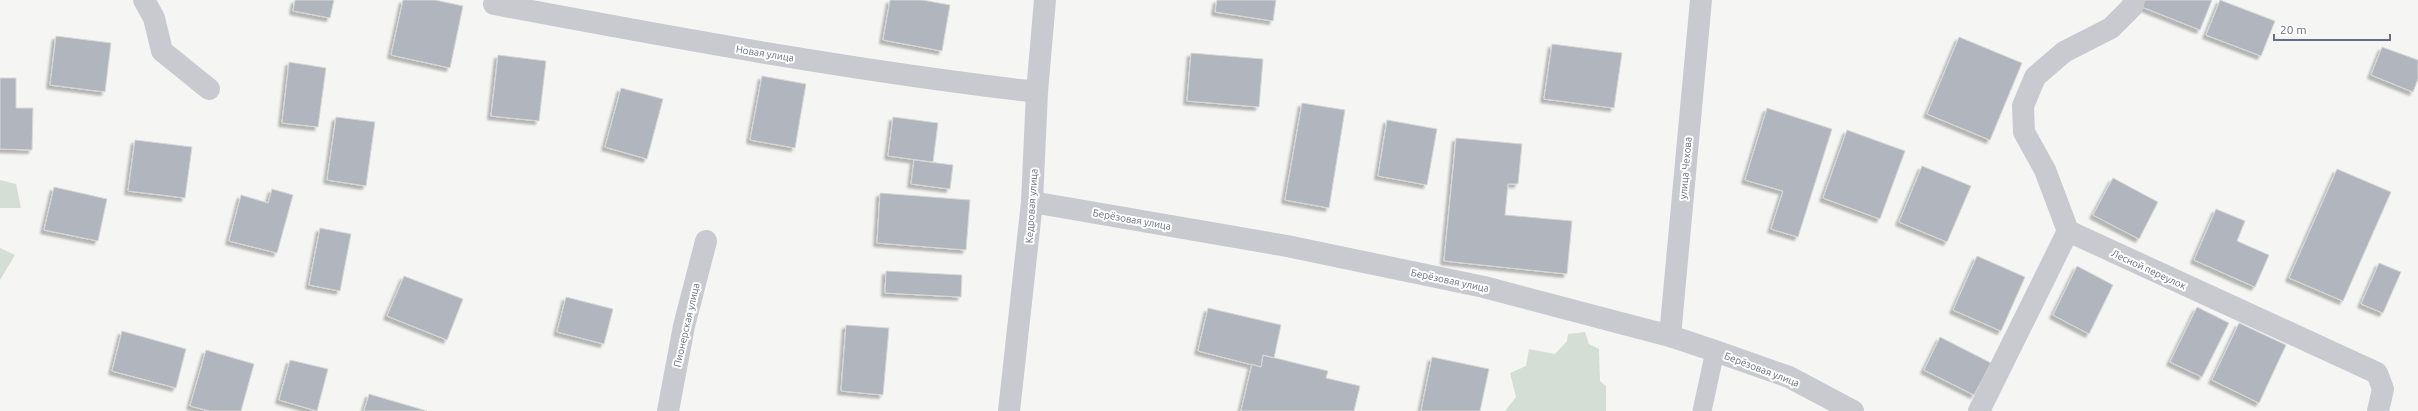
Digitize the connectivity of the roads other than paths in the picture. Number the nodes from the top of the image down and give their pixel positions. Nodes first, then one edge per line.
1 (144, 0) edge
2 (1045, 0) edge
3 (1701, 0) edge
4 (2134, 0) edge
5 (494, 4) dead end
6 (209, 89) dead end
7 (1037, 92) junction
8 (1032, 202) junction
9 (2068, 232) junction
10 (706, 240) dead end
11 (1670, 336) junction
12 (1715, 351) junction
13 (668, 411) edge
14 (1010, 411) edge
15 (1702, 411) edge
16 (1853, 411) edge
17 (1979, 411) edge
18 (2378, 411) edge

1 - 6 street
2 - 7 street, Кедровая улица
3 - 11 street, улица Чехова
4 - 9 street
5 - 7 street, Новая улица
7 - 8 street, Кедровая улица
8 - 11 street, Берёзовая улица
8 - 14 street, Кедровая улица
9 - 17 street
9 - 18 street, Лесной переулок
10 - 13 street, Пионерская улица
11 - 12 street, Берёзовая улица
12 - 15 lane
12 - 16 street, Берёзовая улица

